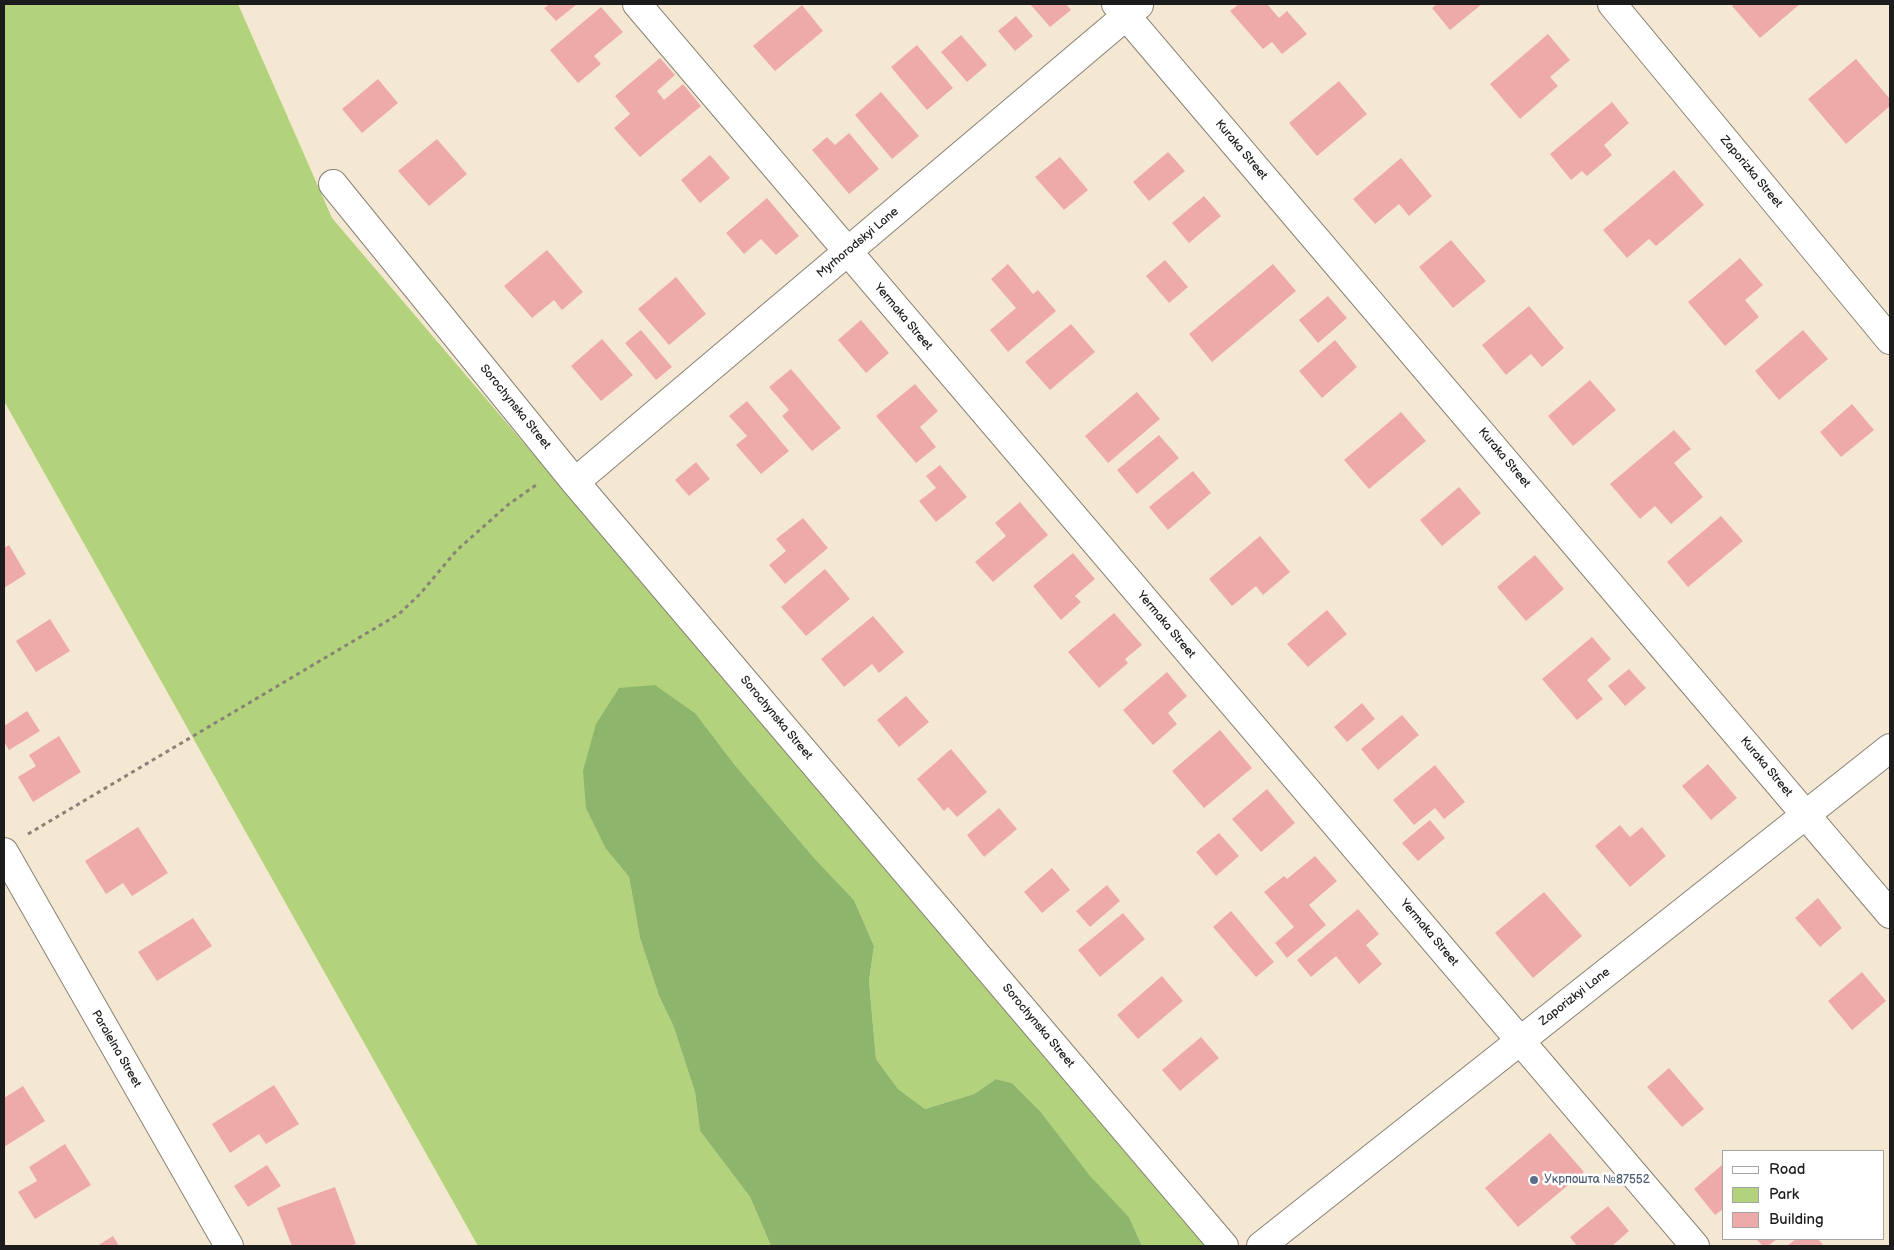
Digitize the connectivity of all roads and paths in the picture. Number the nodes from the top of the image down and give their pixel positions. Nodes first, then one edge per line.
1 (637, 4) edge
2 (1612, 4) edge
3 (1128, 8) edge
4 (334, 184) dead end
5 (848, 252) junction
6 (1890, 340) edge
7 (569, 474) junction
8 (1890, 748) edge
9 (1807, 814) junction
10 (12, 845) edge
11 (1890, 914) edge
12 (1521, 1040) junction
13 (229, 1246) edge
14 (1224, 1246) edge
15 (1261, 1246) edge
16 (1695, 1246) edge

1 - 5 street, Yermaka Street
2 - 6 street, Zaporizka Street
3 - 5 street, Myrhorodskyi Lane
3 - 9 street, Kuraka Street
4 - 7 street, Sorochynska Street
5 - 7 street, Myrhorodskyi Lane
5 - 12 street, Yermaka Street
7 - 10 path
7 - 14 street, Sorochynska Street
8 - 9 street, Zaporizkyi Lane
9 - 11 street, Kuraka Street
9 - 12 street, Zaporizkyi Lane
10 - 13 street, Paralelna Street
12 - 15 street, Zaporizkyi Lane
12 - 16 street, Yermaka Street

